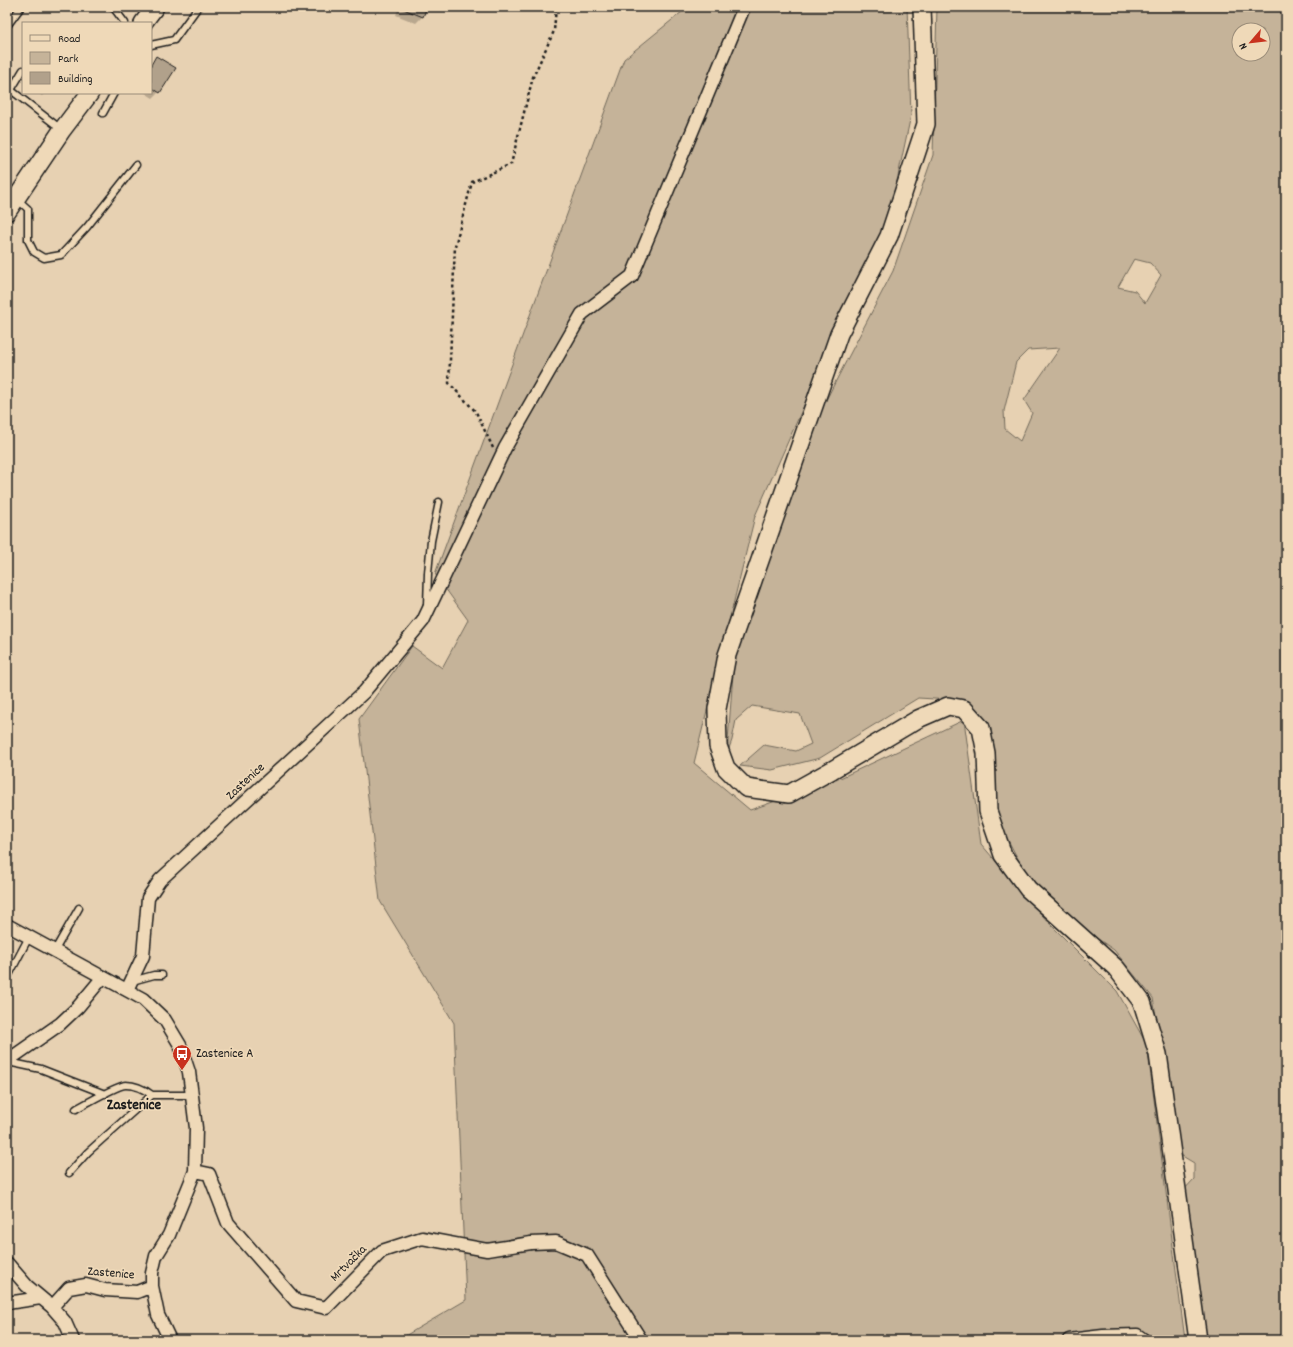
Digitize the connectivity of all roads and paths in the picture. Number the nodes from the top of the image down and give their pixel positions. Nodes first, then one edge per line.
1 (21, 7) edge
2 (113, 7) edge
3 (155, 7) edge
4 (198, 7) edge
5 (556, 7) edge
6 (744, 7) edge
7 (922, 7) edge
8 (124, 22) edge
9 (144, 22) edge
10 (7, 26) edge
11 (152, 45) edge
12 (22, 71) edge
13 (9, 88) edge
14 (89, 94) edge
15 (113, 94) edge
16 (103, 113) dead end
17 (62, 130) junction
18 (136, 165) dead end
19 (12, 205) edge
20 (499, 461) junction
21 (440, 502) dead end
22 (426, 614) junction
23 (79, 908) dead end
24 (7, 925) edge
25 (29, 937) junction
26 (55, 950) junction
27 (10, 973) dead end
28 (162, 975) dead end
29 (102, 977) junction
30 (129, 985) junction
31 (7, 1061) edge
32 (105, 1094) junction
33 (152, 1095) junction
34 (192, 1095) junction
35 (76, 1109) dead end
36 (195, 1171) junction
37 (69, 1173) dead end
38 (7, 1263) edge
39 (152, 1286) junction
40 (41, 1298) junction
41 (7, 1303) edge
42 (52, 1307) junction
43 (73, 1340) edge
44 (170, 1340) edge
45 (641, 1340) edge
46 (1069, 1340) edge
47 (1144, 1340) edge
48 (1198, 1340) edge

1 - 10 lane
2 - 8 lane
3 - 9 main road
4 - 11 lane
5 - 20 path
6 - 20 street, Zastenice
7 - 48 main road
12 - 13 lane
13 - 17 lane
14 - 17 main road
15 - 16 lane
17 - 19 main road
18 - 19 lane
20 - 22 street, Zastenice
21 - 22 lane
22 - 30 street, Zastenice
23 - 26 lane
24 - 25 street
25 - 26 street
25 - 27 lane
26 - 29 street
28 - 30 lane
29 - 30 street
29 - 31 street
30 - 34 street
31 - 32 lane
32 - 33 lane
32 - 35 lane
33 - 34 lane
33 - 37 lane
34 - 36 street
36 - 39 street
36 - 45 street, Mrtvačka
38 - 40 street
39 - 42 street, Zastenice
39 - 44 street
40 - 41 street
40 - 42 street
42 - 43 street
46 - 47 street

